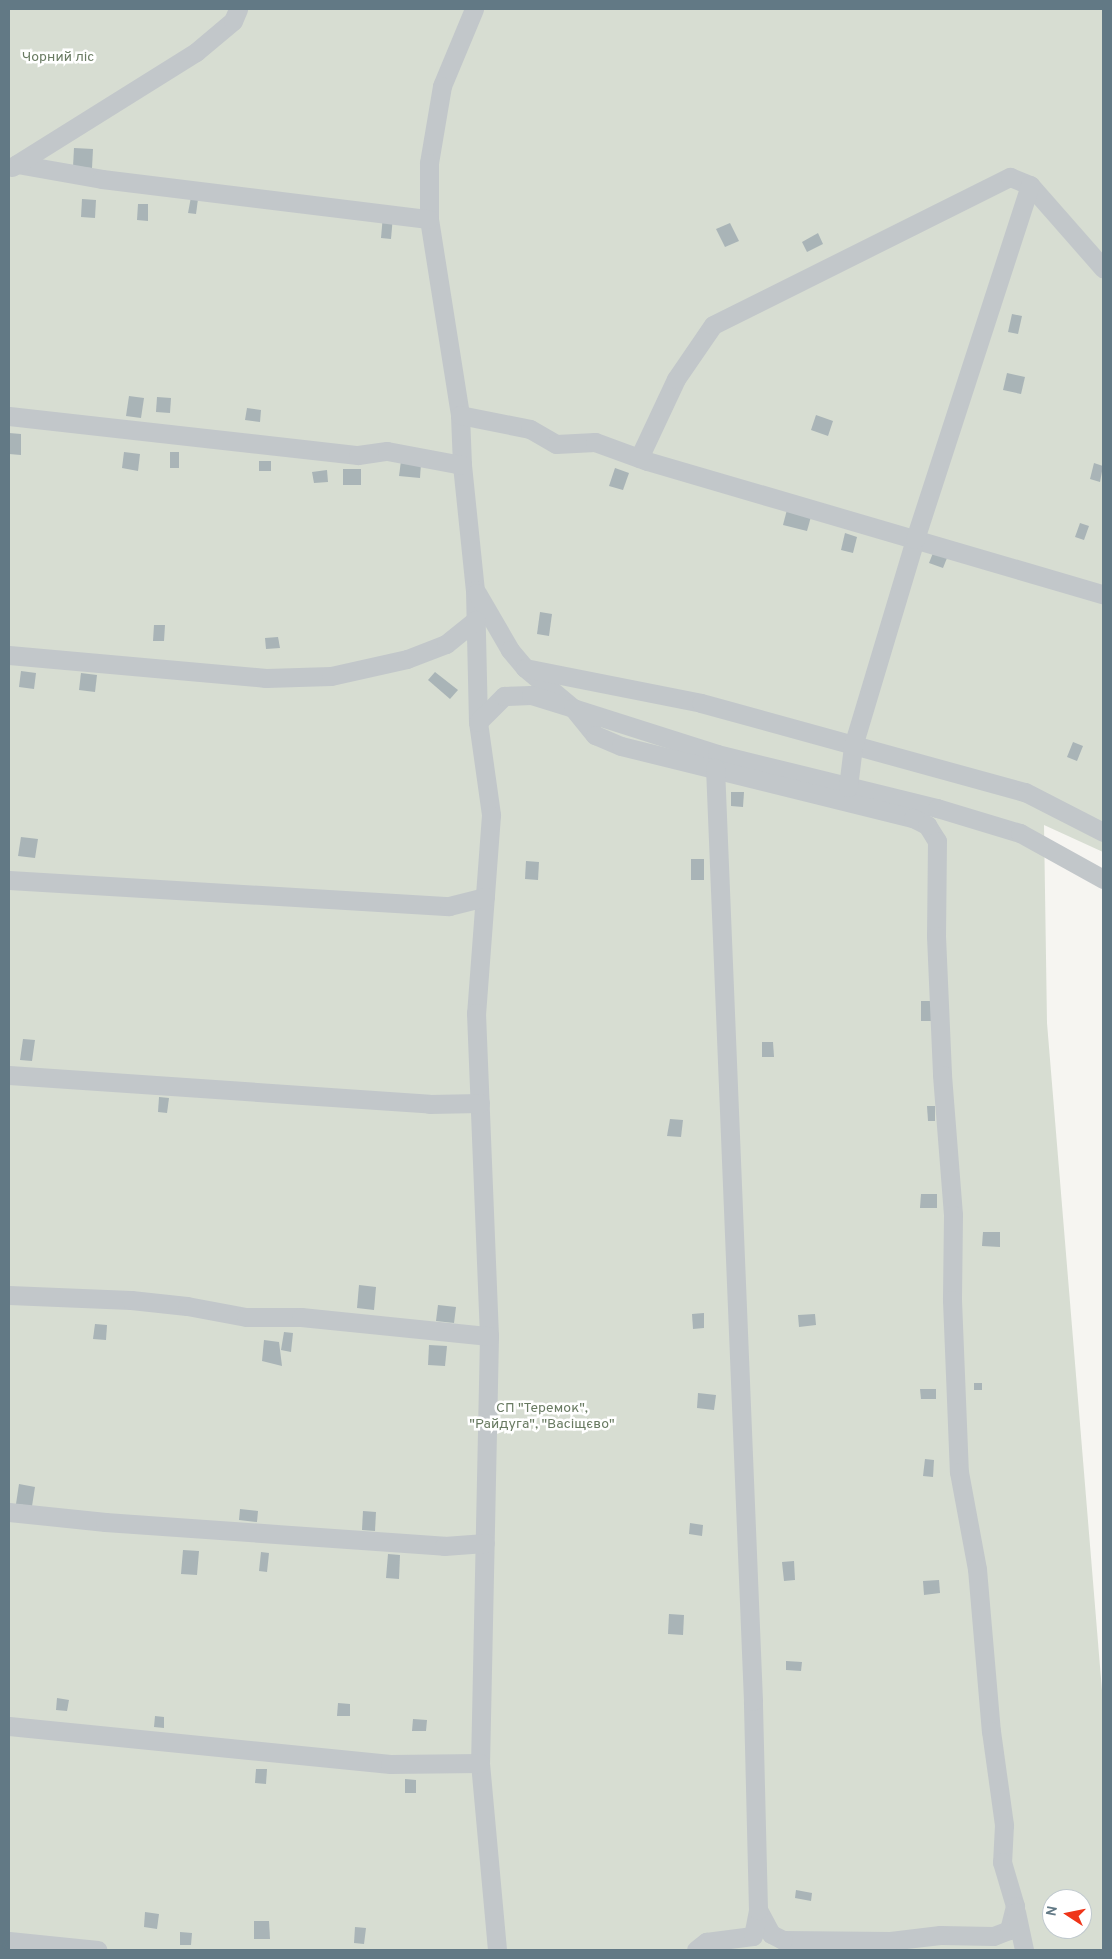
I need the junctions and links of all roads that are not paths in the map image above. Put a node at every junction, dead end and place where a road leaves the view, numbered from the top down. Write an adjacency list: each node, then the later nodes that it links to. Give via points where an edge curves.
1 (238, 9): 3 (street, via 233,21 196,52)
2 (474, 9): 5 (street, via 442,86 429,163)
3 (13, 166): 5 (street)
4 (1030, 185): 6 (street); 9 (street, via 1010,177 713,325 676,380); 11 (street)
5 (428, 219): 7 (street)
6 (1103, 268)
7 (460, 415): 9 (street, via 530,429 556,444 595,442); 10 (street)
8 (9, 416): 10 (street, via 358,455 387,451)
9 (639, 458): 11 (street)
10 (462, 465): 12 (street)
11 (915, 539): 13 (street); 19 (street)
12 (475, 590): 14 (street); 16 (street, via 510,650)
13 (1103, 594)
14 (476, 620): 15 (street, via 446,644 407,659 331,676 266,678); 18 (street)
15 (9, 656)
16 (525, 668): 17 (street); 19 (street, via 701,703)
17 (573, 708): 18 (street, via 531,694 504,696); 20 (street, via 583,725 595,735 621,746); 21 (street, via 717,754)
18 (478, 722): 25 (street, via 491,815)
19 (853, 746): 21 (street); 22 (street, via 1025,792)
20 (715, 768): 34 (street, via 913,818 927,825 937,841 936,936 953,1215 952,1300 959,1472 978,1569 991,1732 1004,1825 1002,1862); 35 (street)
21 (848, 787): 23 (street, via 937,808 1020,833)
22 (1103, 832)
23 (1103, 879)
24 (9, 880): 25 (street, via 449,906)
25 (485, 896): 27 (street, via 476,1013)
26 (9, 1075): 27 (street, via 429,1104)
27 (480, 1103): 29 (street)
28 (9, 1295): 29 (street, via 131,1300 246,1317 301,1317)
29 (489, 1336): 31 (street)
30 (9, 1512): 31 (street, via 435,1546)
31 (485, 1543): 33 (street)
32 (9, 1726): 33 (street, via 390,1764)
33 (480, 1763): 39 (street)
34 (1014, 1906): 37 (street, via 1009,1930 992,1936 940,1935); 41 (street)
35 (758, 1910): 37 (street, via 771,1934 783,1940); 40 (street, via 753,1936 706,1942)
36 (9, 1941): 38 (street)
37 (890, 1946)
38 (98, 1950)
39 (497, 1950)
40 (696, 1950)
41 (1024, 1950)

